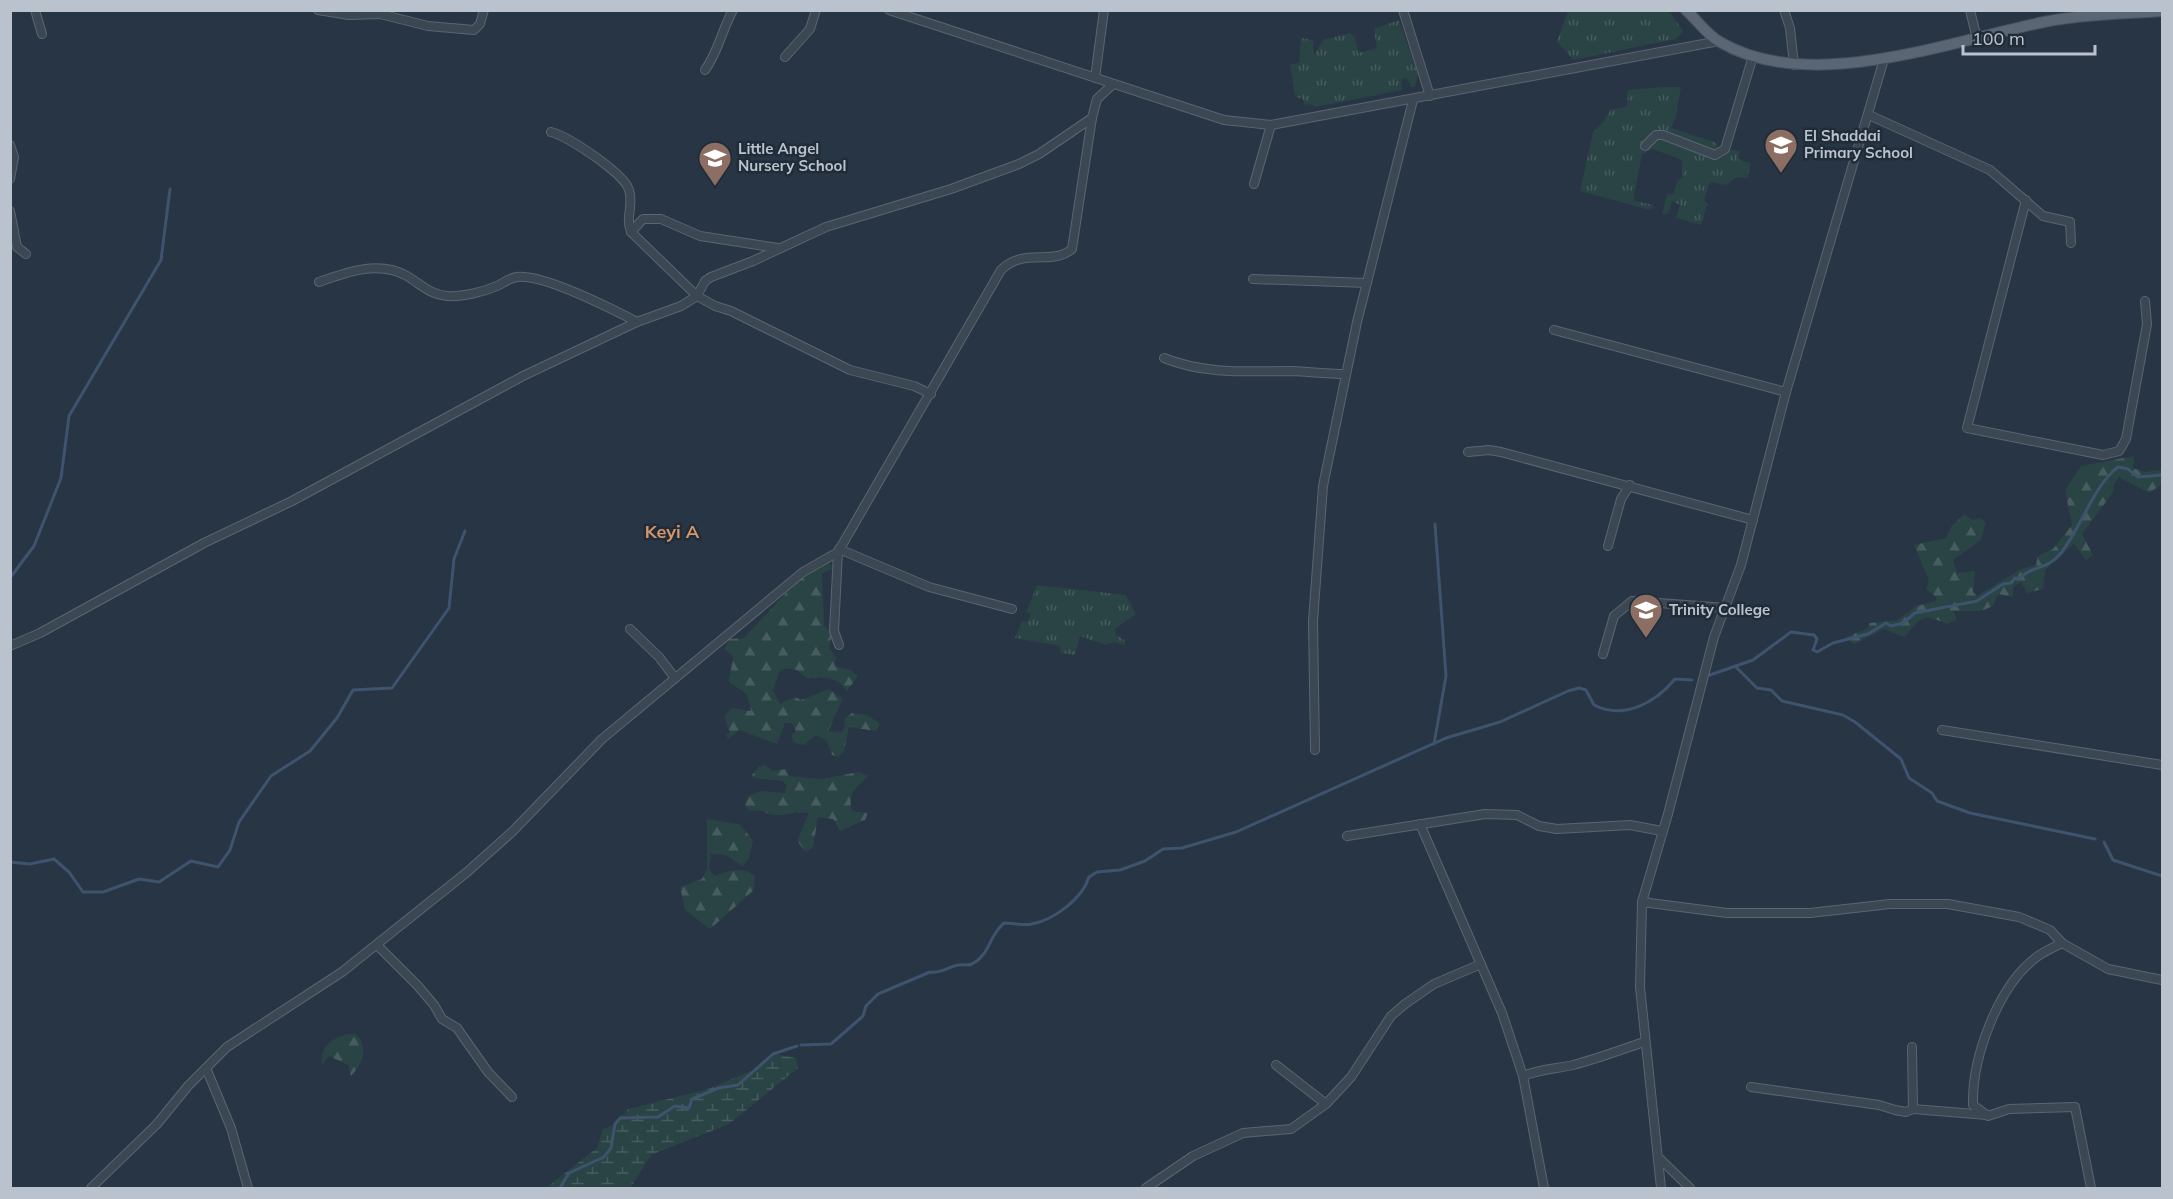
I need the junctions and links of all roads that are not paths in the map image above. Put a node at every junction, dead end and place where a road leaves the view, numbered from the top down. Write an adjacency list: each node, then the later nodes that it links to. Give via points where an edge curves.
1 (35, 10): 14 (street)
2 (318, 10): 13 (street)
3 (484, 10): 13 (street, via 474,30 400,21)
4 (733, 10): 21 (street)
5 (816, 10): 18 (street, via 810,28)
6 (889, 10): 22 (street)
7 (1104, 10): 22 (street)
8 (1403, 10): 24 (street)
9 (1686, 10): 16 (main road)
10 (1784, 10): 20 (street)
11 (1970, 10): 15 (street)
12 (2163, 11): 15 (main road, via 2046,21)
13 (384, 13)
14 (42, 34)
15 (1977, 39): 19 (main road)
16 (1719, 41): 17 (main road); 24 (street)
17 (1753, 56): 20 (main road); 31 (street, via 1725,149 1714,155 1672,137 1656,135)
18 (785, 57)
19 (1884, 59): 20 (main road); 26 (street)
20 (1794, 65)
21 (705, 70)
22 (1095, 78): 23 (street)
23 (1112, 86): 27 (street, via 1097,99); 28 (street, via 1224,120)
24 (1430, 96): 25 (street)
25 (1413, 99): 28 (street); 42 (street)
26 (1869, 115): 34 (street, via 1990,170); 49 (street)
27 (1092, 118): 38 (street, via 1019,164 826,227); 50 (street, via 1072,249 1063,254 1015,259 1001,270)
28 (1271, 125): 33 (street)
29 (551, 132): 36 (street, via 580,145 628,186 627,218)
30 (10, 145): 32 (street, via 14,157)
31 (1645, 146)
32 (10, 179)
33 (1254, 184)
34 (2026, 200): 37 (street, via 2043,216 2070,222); 44 (street, via 1966,428 2103,455 2119,451 2126,439 2148,324)
35 (10, 211): 39 (street, via 17,247)
36 (631, 232): 38 (street, via 643,219 655,218 700,237); 43 (street)
37 (2071, 243)
38 (778, 249): 43 (street, via 711,276)
39 (26, 254)
40 (1253, 279): 42 (street)
41 (319, 282): 45 (street, via 341,273 383,268 407,276 428,292 455,296 520,277 564,288)
42 (1367, 282): 48 (street)
43 (697, 296): 45 (street); 50 (street, via 850,370)
44 (2145, 301)
45 (637, 322): 60 (street, via 524,376)
46 (1554, 330): 49 (street)
47 (1164, 357): 48 (street, via 1219,372)
48 (1346, 374): 64 (street, via 1319,521 1313,621)
49 (1786, 392): 53 (street)
50 (931, 394): 55 (street)
51 (1468, 452): 52 (street, via 1495,451)
52 (1630, 485): 53 (street); 54 (street, via 1621,499)
53 (1753, 520): 56 (street)
54 (1608, 546)
55 (839, 550): 57 (street, via 929,587); 59 (street, via 834,632); 62 (street, via 803,572)
56 (1726, 608): 61 (street, via 1632,601 1614,616); 67 (street, via 1714,637)
57 (1012, 609)
58 (630, 629): 62 (street)
59 (838, 645)
60 (10, 646)
61 (1603, 654)
62 (675, 678): 71 (street, via 602,739 491,852)
63 (1942, 730): 65 (street)
64 (1315, 750)
65 (2163, 765)
66 (1420, 824): 67 (street, via 1485,814 1517,815 1539,826 1557,829 1630,825); 68 (street); 72 (street)
67 (1662, 831): 69 (street)
68 (1347, 836)
69 (1642, 902): 70 (street, via 1727,913 1810,913 1890,904 1948,904 2019,917 2050,930); 74 (street, via 1639,951)
70 (2062, 943): 73 (street, via 2108,969); 83 (street, via 2022,970 1985,1034 1973,1105)
71 (377, 945): 77 (street, via 227,1047); 80 (street, via 418,986 442,1019 457,1028 488,1072)
72 (1481, 964): 78 (street); 81 (street, via 1434,984 1391,1016 1351,1077)
73 (2163, 980)
74 (1644, 1042): 78 (street, via 1593,1060); 84 (street)
75 (1912, 1047): 82 (street)
76 (1276, 1065): 81 (street)
77 (206, 1068): 85 (street, via 157,1124); 86 (street, via 231,1128)
78 (1523, 1076): 88 (street)
79 (1750, 1087): 82 (street, via 1906,1112)
80 (512, 1097)
81 (1326, 1104): 87 (street, via 1291,1129 1243,1132 1193,1156)
82 (1913, 1109): 83 (street)
83 (1988, 1116): 91 (street, via 2008,1109 2075,1107)
84 (1657, 1156): 89 (street); 90 (street)
85 (91, 1188)
86 (248, 1188)
87 (1146, 1188)
88 (1544, 1188)
89 (1661, 1188)
90 (1690, 1188)
91 (2091, 1188)

